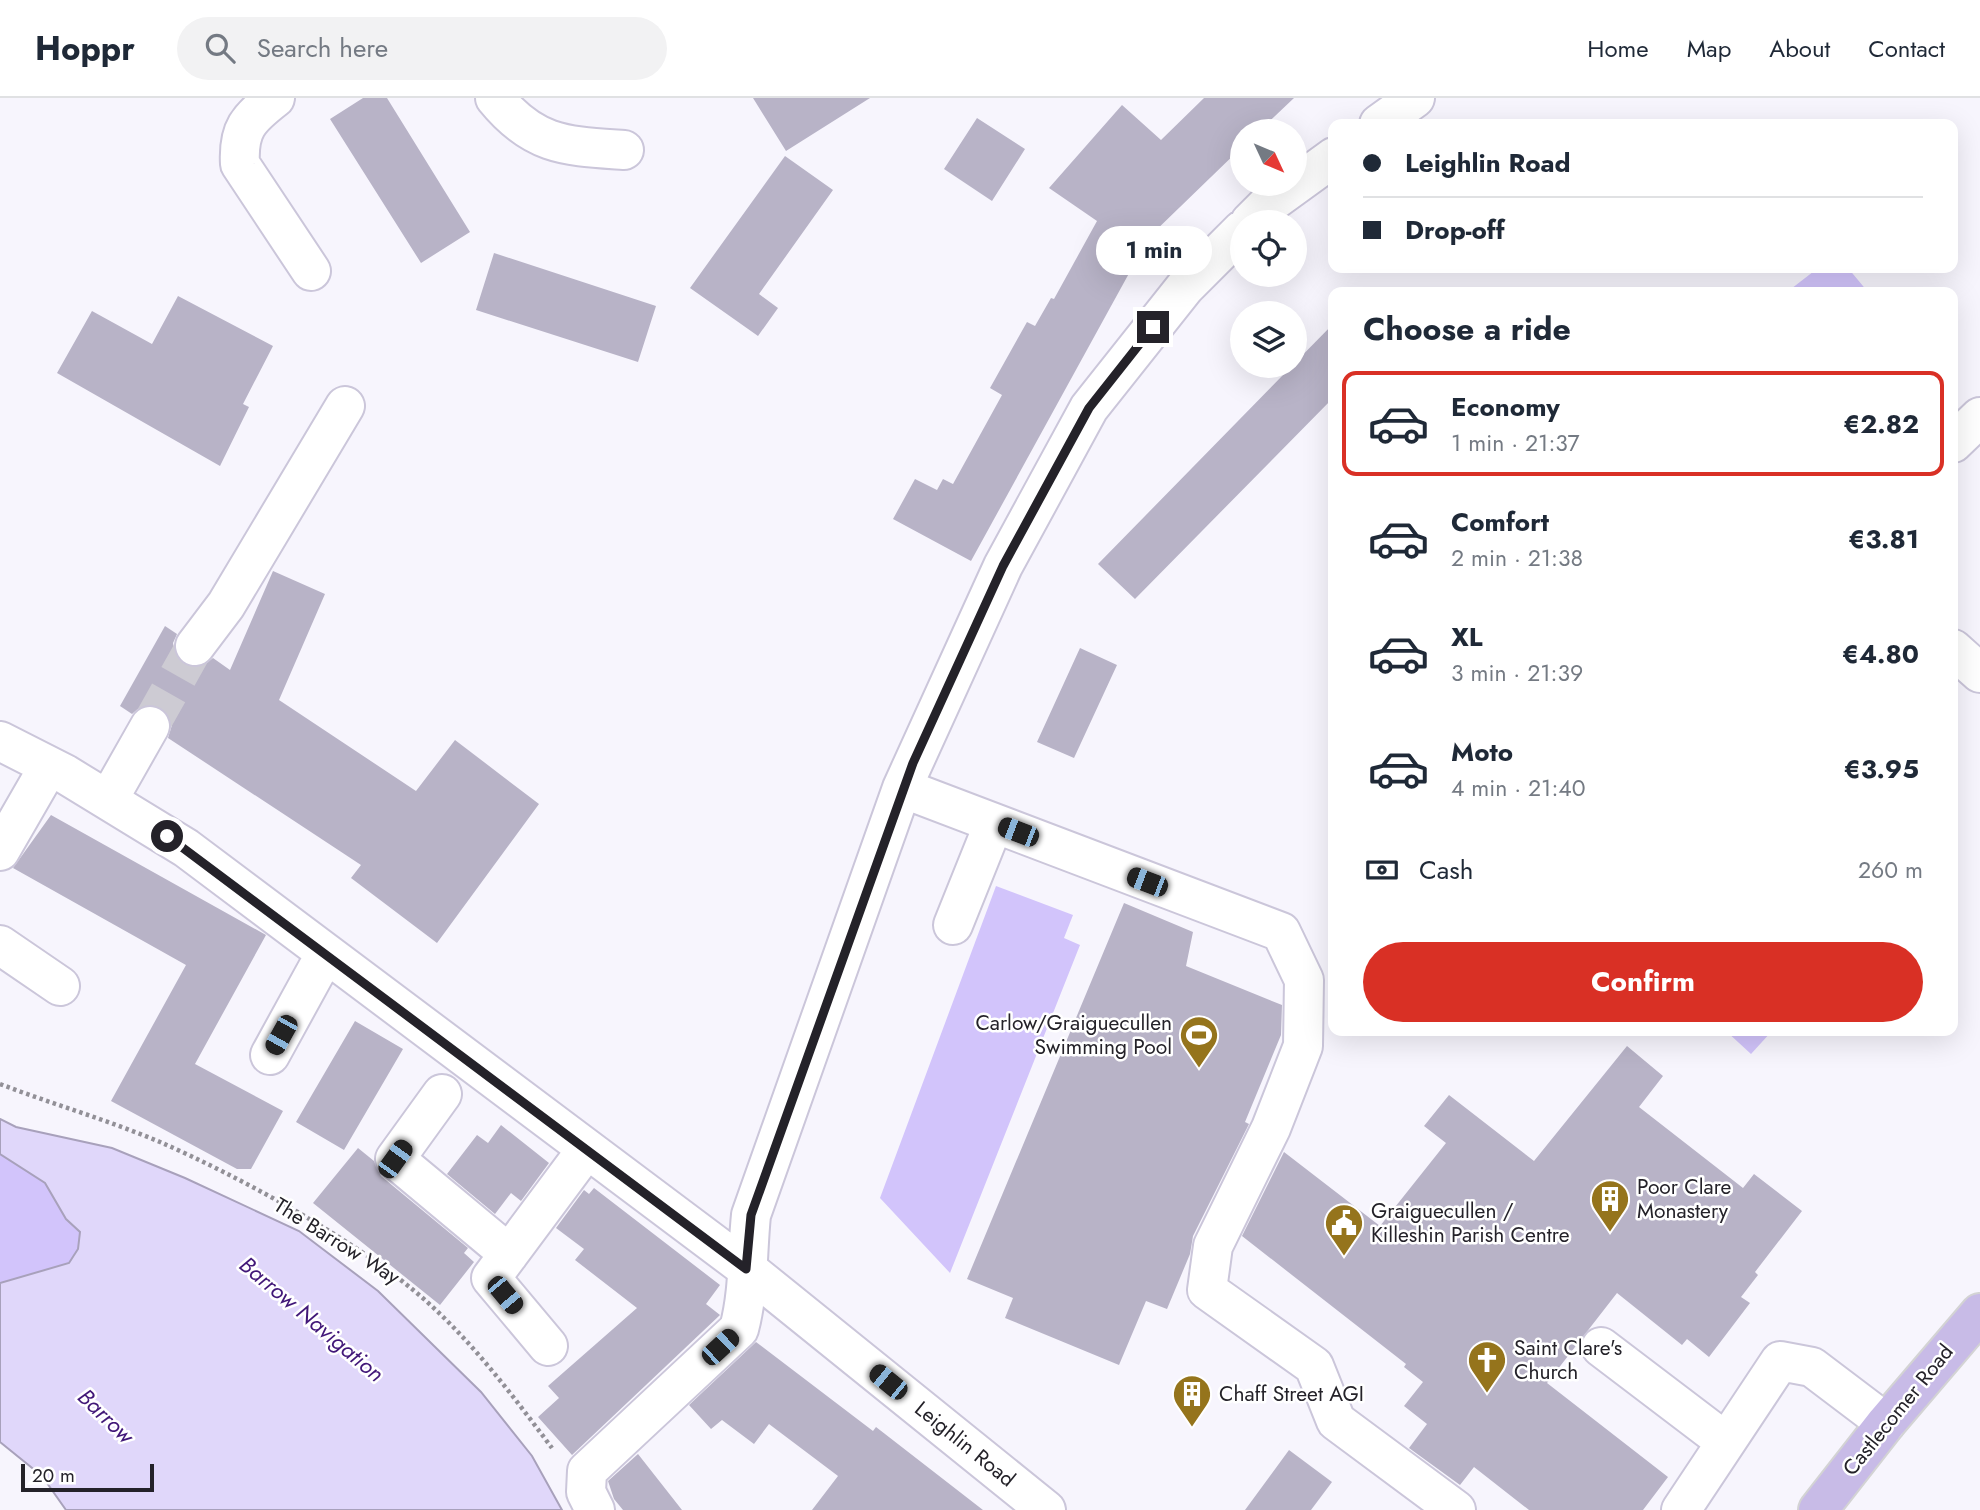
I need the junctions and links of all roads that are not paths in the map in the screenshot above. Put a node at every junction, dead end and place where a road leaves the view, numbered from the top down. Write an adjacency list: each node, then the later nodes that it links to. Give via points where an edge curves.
1 (275, 98): 9 (street, via 250,117 239,144 240,164)
2 (495, 98): 5 (street, via 542,139)
3 (1415, 98): 4 (street)
4 (1386, 119)
5 (624, 150)
6 (1328, 161): 7 (street)
7 (1262, 210)
8 (1230, 242): 19 (street, via 1185,287 1089,408 1003,566)
9 (311, 271)
10 (345, 406): 13 (street, via 226,605)
11 (1980, 417): 12 (street)
12 (1958, 438)
13 (195, 646)
14 (1958, 653): 15 (street)
15 (1980, 673)
16 (150, 726): 20 (street)
17 (0, 741): 18 (street, Leighlin Road)
18 (49, 766): 20 (street, Leighlin Road); 22 (street)
19 (902, 788): 21 (street); 31 (street, via 751,1215)
20 (108, 800): 25 (street, Leighlin Road, via 186,848)
21 (993, 823): 23 (street); 39 (street, via 1281,932 1304,980 1303,1046 1271,1128 1213,1247 1207,1290 1314,1366 1336,1421)
22 (0, 851)
23 (953, 925)
24 (0, 945): 26 (street)
25 (326, 953): 27 (street); 29 (street, Leighlin Road)
26 (60, 986)
27 (270, 1055)
28 (442, 1094): 30 (street, via 395,1159)
29 (587, 1149): 30 (street); 31 (street, Leighlin Road)
30 (509, 1254): 33 (street, via 491,1278)
31 (746, 1269): 37 (street, via 747,1298 739,1329); 38 (street, Leighlin Road)
32 (1980, 1313): 35 (main road, Castlecomer Road)
33 (548, 1346)
34 (1601, 1347): 36 (street)
35 (1886, 1423): 36 (street, via 1812,1367 1780,1361); 41 (main road, Castlecomer Road)
36 (1726, 1442): 40 (street)
37 (589, 1490)
38 (1046, 1510)
39 (1456, 1510)
40 (1681, 1510)
41 (1818, 1510)

